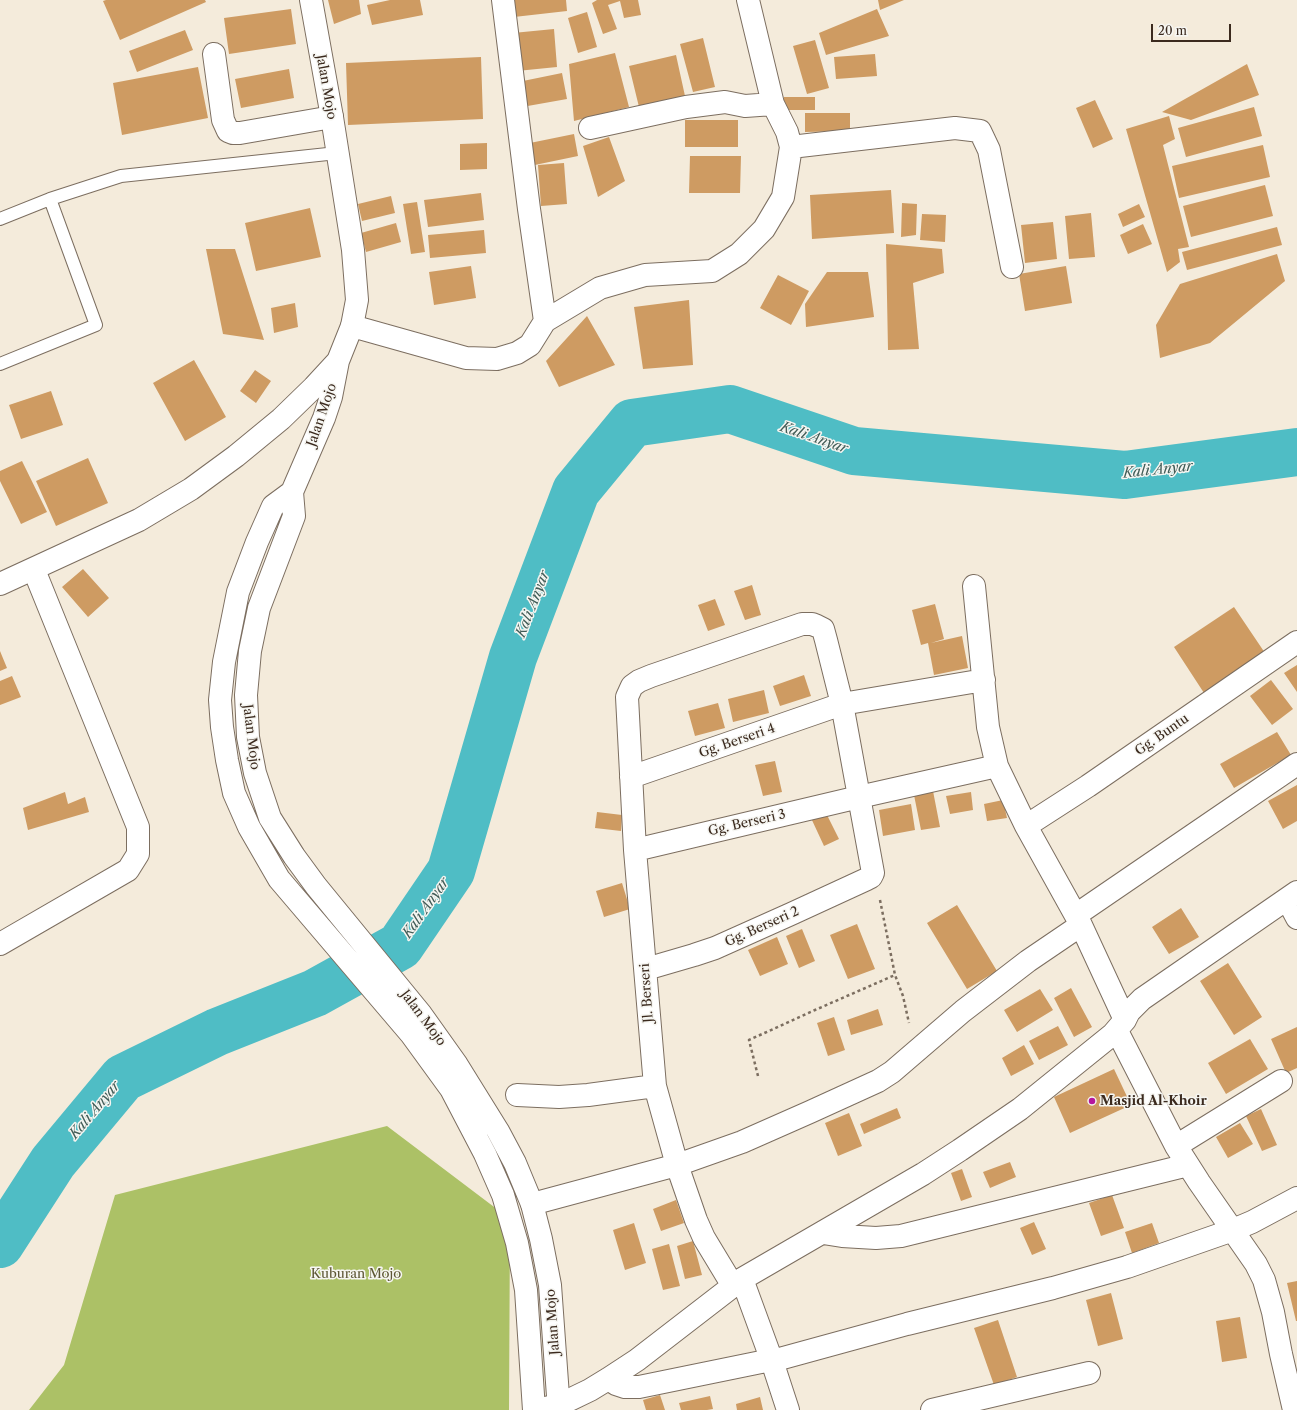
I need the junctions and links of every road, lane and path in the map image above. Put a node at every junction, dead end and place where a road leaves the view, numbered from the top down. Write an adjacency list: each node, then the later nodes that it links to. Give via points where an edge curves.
1 (310, 0): 6 (street, Jalan Mojo)
2 (503, 0): 13 (street)
3 (748, 0): 5 (street)
4 (214, 54): 6 (street, via 223,120 228,131 240,133)
5 (773, 104): 7 (street, via 745,106 726,102 686,107); 8 (street, via 787,132)
6 (332, 116): 9 (street, Jalan Mojo)
7 (590, 128)
8 (791, 147): 12 (street, via 955,128 980,131 989,150); 13 (street, via 783,198 764,229 739,254 712,271 645,275 600,288)
9 (337, 153): 10 (lane, via 121,176); 14 (street, Jalan Mojo, via 353,250 357,300)
10 (50, 199): 11 (lane); 16 (lane, via 96,325)
11 (0, 219)
12 (1012, 267)
13 (545, 322): 14 (street, via 530,345 517,353 497,359 466,358)
14 (352, 326): 15 (street, Jalan Mojo)
15 (338, 361): 17 (street, Jalan Mojo, via 324,418); 18 (street, via 281,419 190,489 139,520)
16 (0, 364)
17 (292, 492): 47 (street, Jalan Mojo, via 294,516 258,608 250,651 246,695 248,737 255,773 270,818 316,886 420,1012 457,1065 498,1131); 56 (street, via 272,506 257,542 238,592 224,662 220,700 234,793 249,827 279,879 411,1034 451,1089 485,1154 503,1195 517,1243 526,1290)
18 (34, 570): 19 (street); 34 (street, via 138,827 138,854 128,870)
19 (0, 584)
20 (974, 586): 22 (street)
21 (1297, 642): 28 (street, Gg. Buntu)
22 (984, 680): 23 (street, Gg. Berseri 4); 25 (street, via 988,728)
23 (842, 704): 26 (street, Gg. Berseri 4); 26 (street, Jl. Berseri, via 822,629 812,624 802,624 651,676 632,686 627,697); 27 (street)
24 (1297, 764): 33 (street)
25 (997, 766): 27 (street, Gg. Berseri 3); 28 (street)
26 (631, 777): 29 (street, Jl. Berseri)
27 (860, 797): 29 (street, Gg. Berseri 3); 30 (street)
28 (1026, 826): 33 (street)
29 (635, 850): 35 (street, Jl. Berseri)
30 (874, 871): 35 (street, Gg. Berseri 2, via 867,879 734,940); 36 (path)
31 (1292, 895): 32 (street); 37 (street, via 1142,999 1132,1008)
32 (1297, 918)
33 (1078, 920): 37 (street); 38 (street)
34 (0, 944)
35 (646, 969): 41 (street, Jl. Berseri)
36 (895, 975): 38 (path, via 907,1012); 39 (path, via 749,1040)
37 (1121, 1026): 43 (street); 49 (street, via 1020,1110 923,1174)
38 (914, 1053): 44 (street, via 878,1081 742,1142)
39 (758, 1076)
40 (1281, 1081): 43 (street)
41 (655, 1086): 42 (street, via 559,1097); 44 (street, Jl. Berseri)
42 (517, 1095)
43 (1176, 1146): 45 (street)
44 (677, 1165): 47 (street); 50 (street, Jl. Berseri, via 704,1238)
45 (1188, 1165): 48 (street); 49 (street, via 901,1236 876,1238)
46 (1297, 1198): 48 (street)
47 (532, 1204): 54 (street, Jalan Mojo, via 550,1285)
48 (1233, 1230): 51 (street, via 1119,1269 1053,1288); 55 (street, via 1256,1264 1269,1295 1286,1377)
49 (823, 1233): 50 (street)
50 (737, 1282): 51 (street, Jl. Berseri); 53 (street, via 637,1360)
51 (772, 1360): 53 (street, via 639,1387 625,1387); 57 (street, Jl. Berseri)
52 (1089, 1373): 58 (street)
53 (608, 1379): 54 (street)
54 (559, 1408): 56 (street)
55 (1287, 1408)
56 (535, 1410)
57 (788, 1410)
58 (932, 1410)

